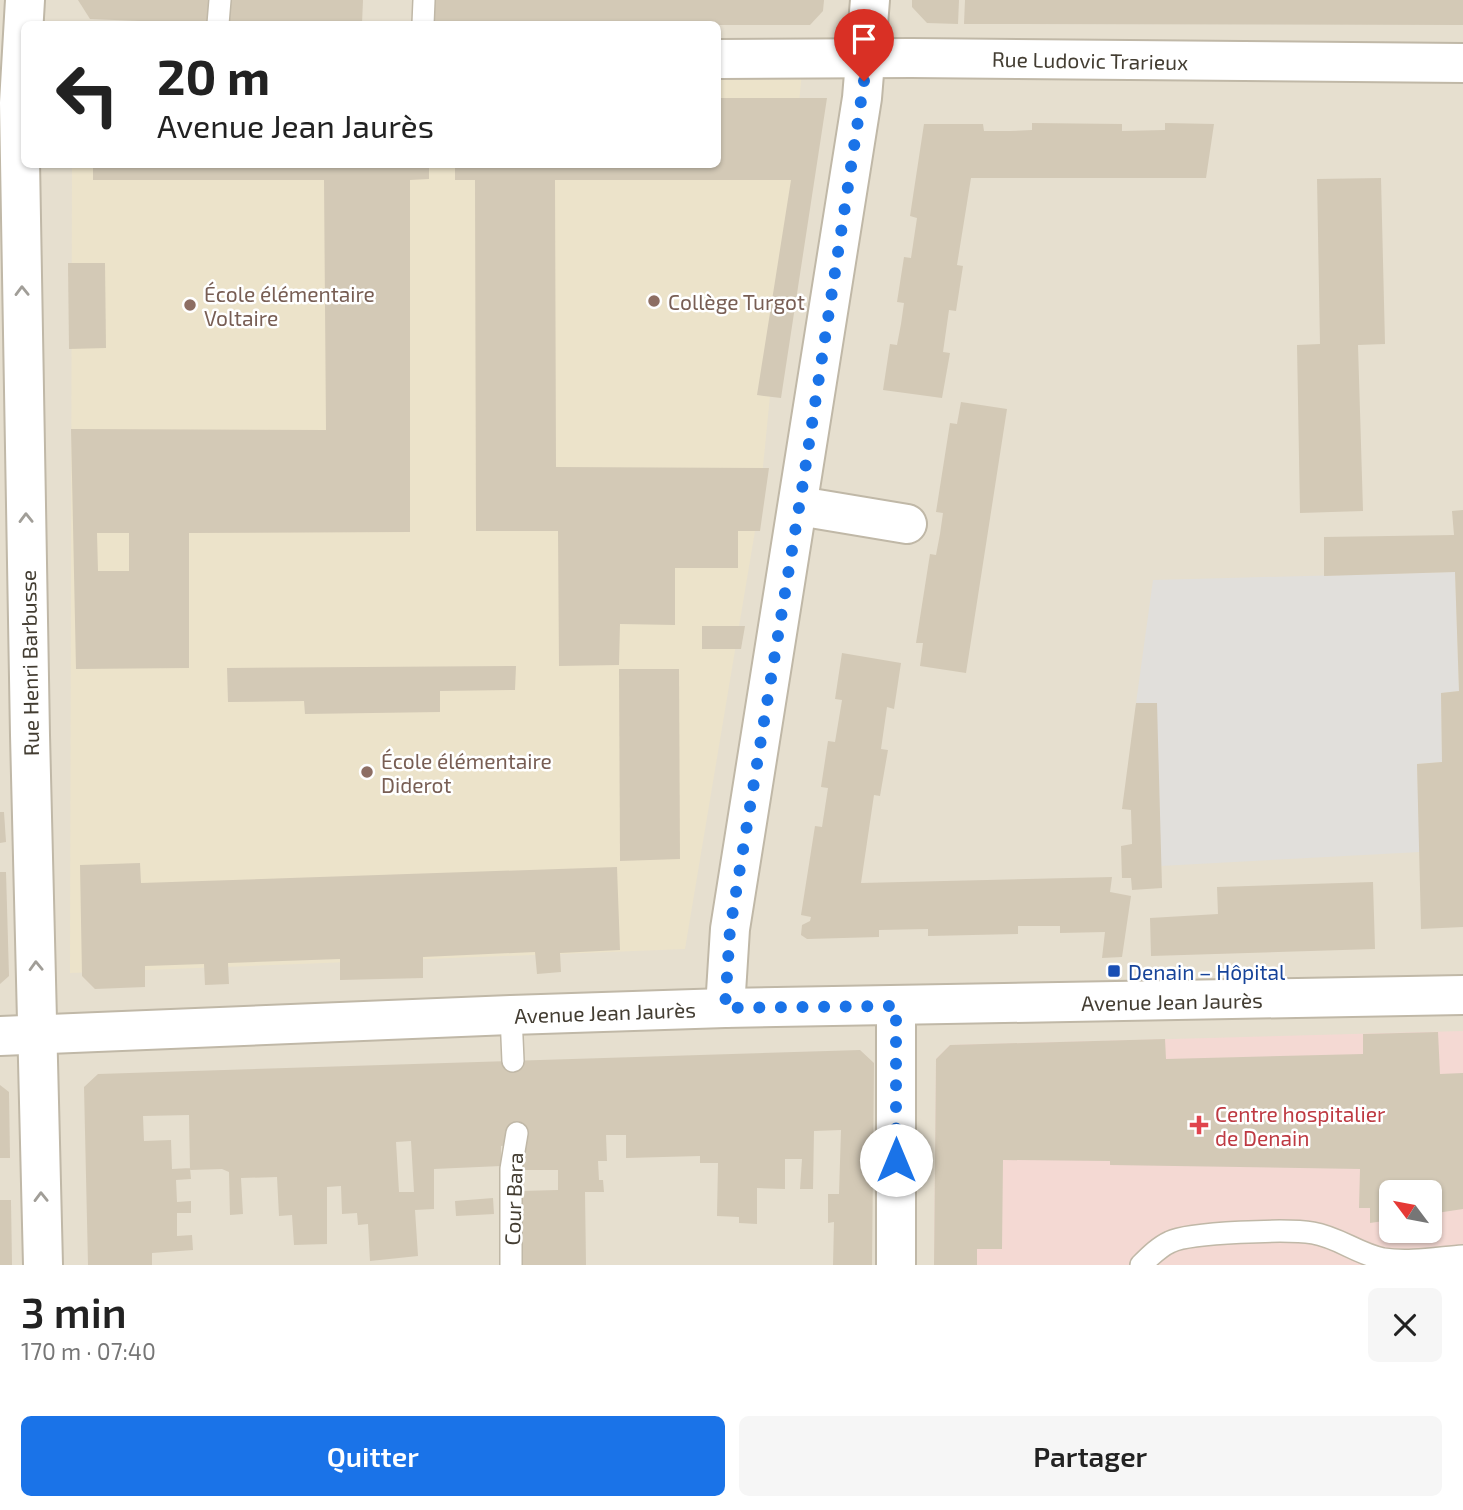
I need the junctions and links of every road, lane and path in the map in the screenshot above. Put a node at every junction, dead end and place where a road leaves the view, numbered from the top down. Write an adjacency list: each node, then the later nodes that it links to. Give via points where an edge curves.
1 (25, 0): 5 (street, Rue Henri Barbusse)
2 (220, 0): 6 (lane)
3 (424, 0): 7 (lane)
4 (870, 0): 9 (street)
5 (22, 21)
6 (218, 21)
7 (423, 21)
8 (21, 25): 11 (street, Rue Henri Barbusse)
9 (866, 58): 10 (street, Rue Ludovic Trarieux); 12 (street, Rue Ludovic Trarieux); 13 (street)
10 (721, 59)
11 (15, 62): 15 (street, Rue Henri Barbusse, one-way to 11, via 19,130)
12 (1463, 63)
13 (799, 506): 14 (street); 18 (street, via 730,929)
14 (907, 524)
15 (13, 559): 20 (street, Rue Henri Barbusse, one-way to 15)
16 (1463, 995): 17 (street, Avenue Jean Jaurès)
17 (896, 1006): 18 (street, Avenue Jean Jaurès); 27 (street)
18 (725, 1008): 19 (street, Avenue Jean Jaurès)
19 (511, 1014): 20 (street, Avenue Jean Jaurès); 22 (lane)
20 (38, 1034): 21 (street, Avenue Jean Jaurès); 25 (street, Rue Henri Barbusse, one-way to 20)
21 (0, 1036)
22 (513, 1061)
23 (517, 1133): 26 (lane, Cour Bara, via 511,1169)
24 (1463, 1256): 28 (lane, via 1382,1258 1312,1233 1258,1233 1189,1235 1170,1242)
25 (43, 1265)
26 (511, 1265)
27 (896, 1265)
28 (1141, 1265)

